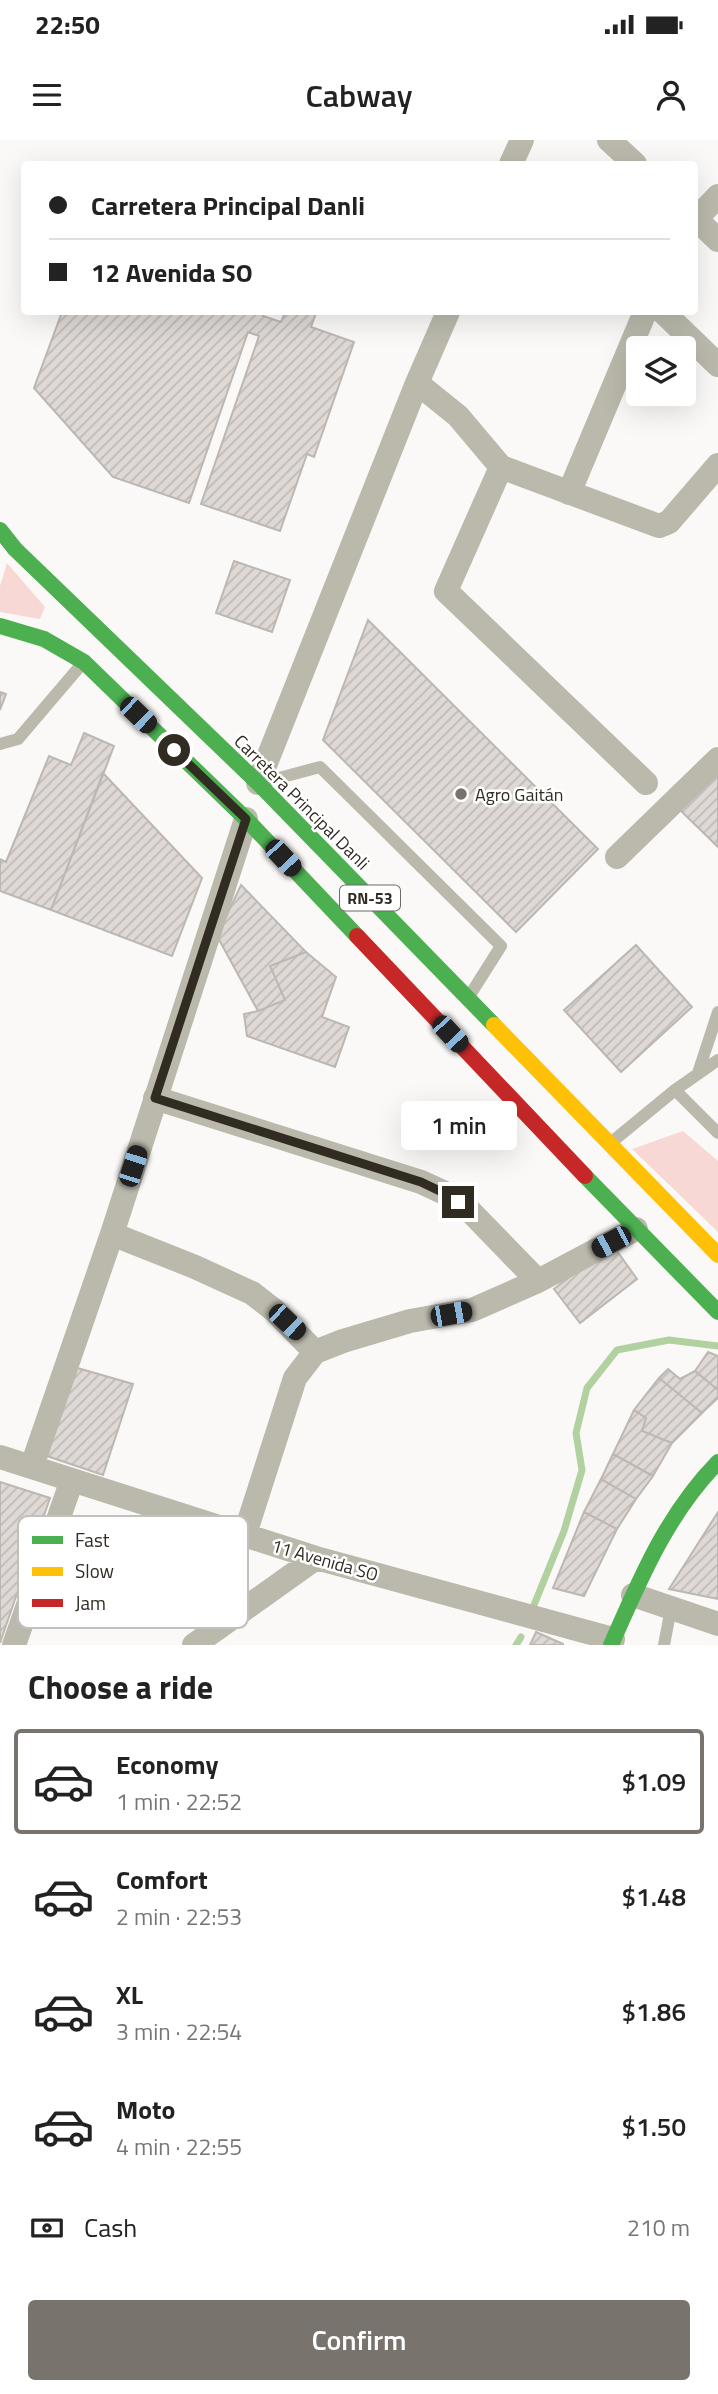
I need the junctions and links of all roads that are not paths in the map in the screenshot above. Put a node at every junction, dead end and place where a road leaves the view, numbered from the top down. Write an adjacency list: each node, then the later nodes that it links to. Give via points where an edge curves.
1 (522, 140): 3 (street)
2 (609, 140): 4 (street)
3 (512, 161)
4 (632, 161)
5 (718, 196): 6 (street)
6 (698, 215)
7 (698, 221): 8 (street)
8 (718, 240)
9 (447, 315): 13 (street)
10 (644, 315): 16 (street)
11 (666, 315): 12 (street)
12 (718, 365)
13 (417, 383): 15 (street, via 458,416); 22 (street)
14 (718, 465): 16 (street, via 669,522 659,526)
15 (501, 467): 16 (street); 23 (street, via 446,591)
16 (569, 493)
17 (0, 530): 22 (main road, Carretera Principal Danli / RN-53)
18 (0, 626): 19 (main road, RN-53, via 38,636)
19 (84, 662): 20 (lane, via 18,738); 24 (main road, RN-53)
20 (0, 744)
21 (718, 759): 25 (street)
22 (258, 783): 26 (main road, Carretera Principal Danli / RN-53); 26 (lane, via 320,767 501,946)
23 (646, 783)
24 (246, 819): 31 (street); 34 (main road, RN-53)
25 (617, 858)
26 (468, 998): 33 (main road, Carretera Principal Danli / RN-53)
27 (718, 1012): 29 (lane)
28 (718, 1060): 29 (lane)
29 (698, 1073): 30 (lane)
30 (674, 1090): 32 (lane); 33 (lane)
31 (155, 1098): 35 (street); 37 (street, via 421,1182 469,1210)
32 (718, 1133)
33 (610, 1144): 36 (main road, Carretera Principal Danli / RN-53)
34 (636, 1229): 37 (street); 38 (main road, RN-53)
35 (112, 1234): 39 (street, via 252,1293); 42 (street)
36 (718, 1255)
37 (538, 1281): 39 (street, via 472,1310 410,1321)
38 (718, 1312)
39 (316, 1352): 46 (street, via 295,1378)
40 (0, 1457): 42 (street, 11 Avenida SO)
41 (718, 1462): 49 (main road, via 700,1478)
42 (32, 1466): 43 (street, 11 Avenida SO)
43 (72, 1480): 44 (street); 45 (street, 11 Avenida SO)
44 (59, 1516)
45 (181, 1516)
46 (248, 1525)
47 (248, 1538): 48 (street, 11 Avenida SO)
48 (316, 1559): 50 (street); 55 (street, 11 Avenida SO)
49 (633, 1595): 51 (street); 55 (main road)
50 (248, 1607)
51 (671, 1608): 52 (street); 58 (lane)
52 (718, 1624)
53 (20, 1628): 56 (street)
54 (218, 1628): 57 (street)
55 (612, 1642)
56 (14, 1645)
57 (194, 1645)
58 (664, 1645)

